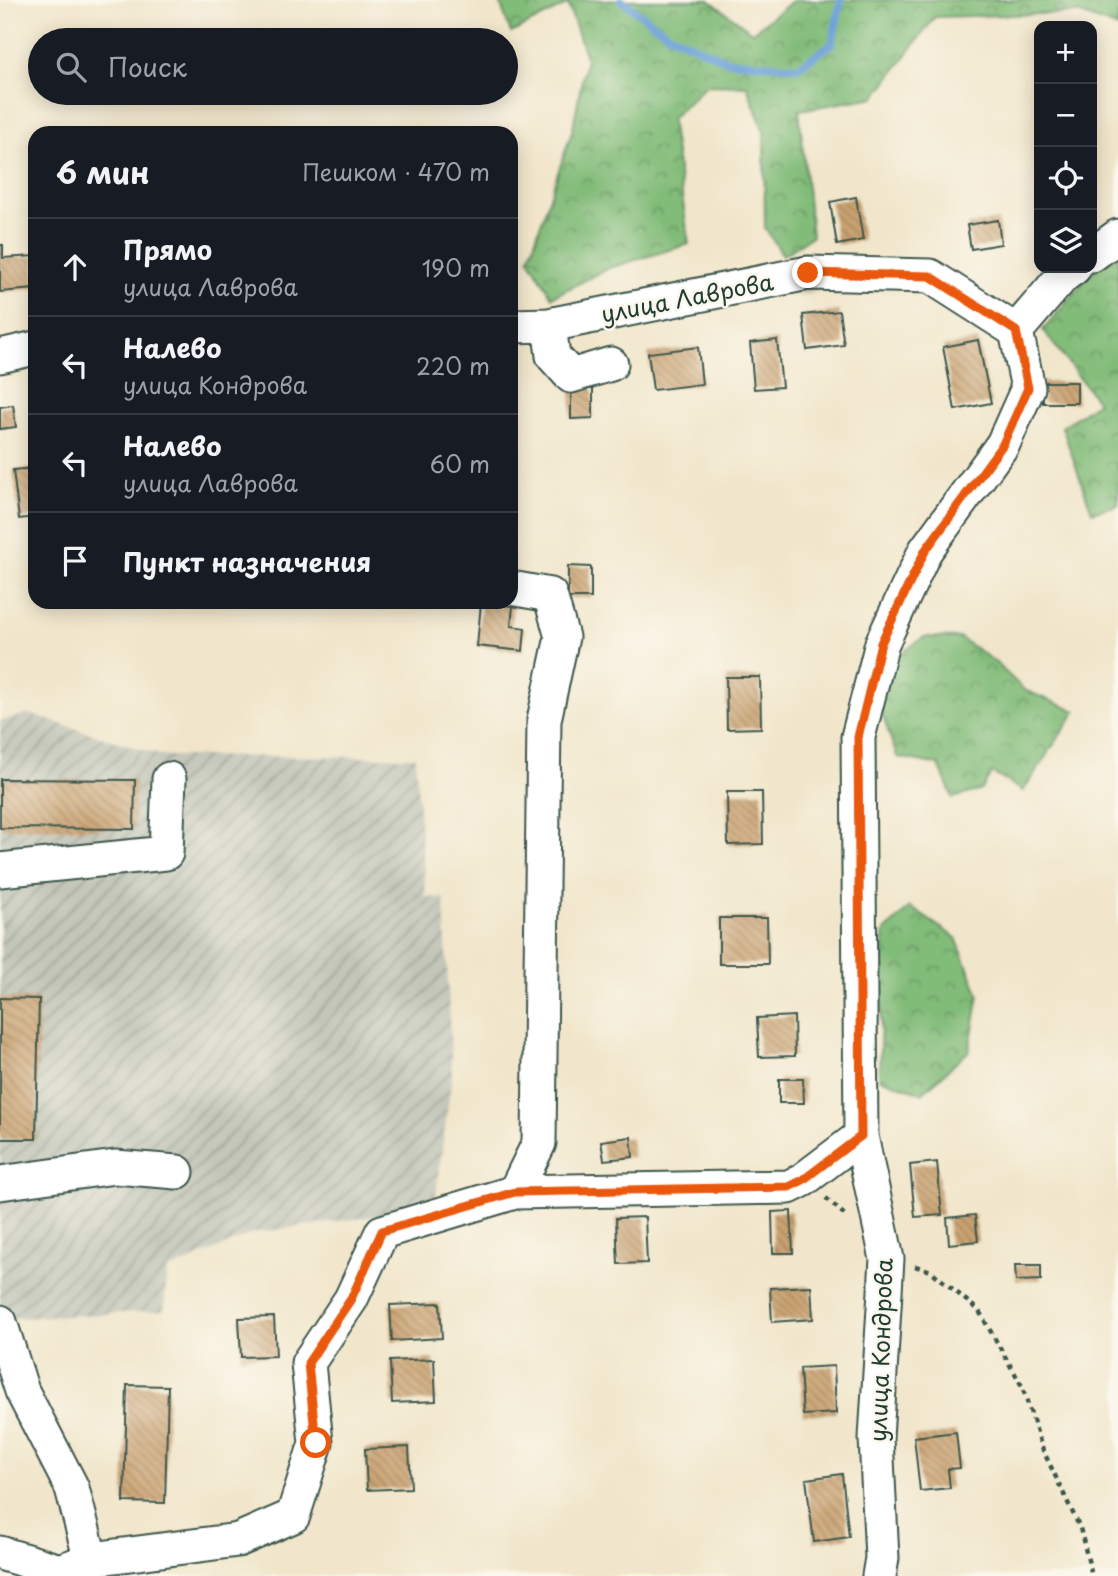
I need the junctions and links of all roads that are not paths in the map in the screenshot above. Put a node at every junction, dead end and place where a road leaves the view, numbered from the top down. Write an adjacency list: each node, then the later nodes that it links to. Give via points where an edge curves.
1 (1118, 236): 2 (street)
2 (1097, 251)
3 (1067, 273): 6 (street)
4 (549, 324): 5 (street, улица Лаврова); 6 (street, улица Лаврова, via 808,273 930,276); 9 (street, via 552,356 571,376)
5 (518, 326)
6 (1016, 331): 13 (street, улица Кондрова, via 1028,388 1003,444 925,551 881,643 858,737)
7 (28, 350): 8 (street)
8 (0, 356)
9 (611, 364)
10 (518, 589): 16 (street, via 551,596 562,637 544,720 539,1143)
11 (169, 779): 12 (street, via 166,853)
12 (0, 870)
13 (861, 1136): 16 (street, via 789,1187); 20 (street, улица Кондрова, via 887,1259 876,1438)
14 (177, 1172): 15 (street, via 115,1167)
15 (0, 1183)
16 (515, 1192): 19 (street, via 382,1231 351,1299 308,1363 316,1443 293,1516 238,1541)
17 (1, 1325): 19 (street, via 22,1391 72,1488)
18 (0, 1553): 19 (street, via 60,1571)
19 (93, 1567)
20 (879, 1576)

